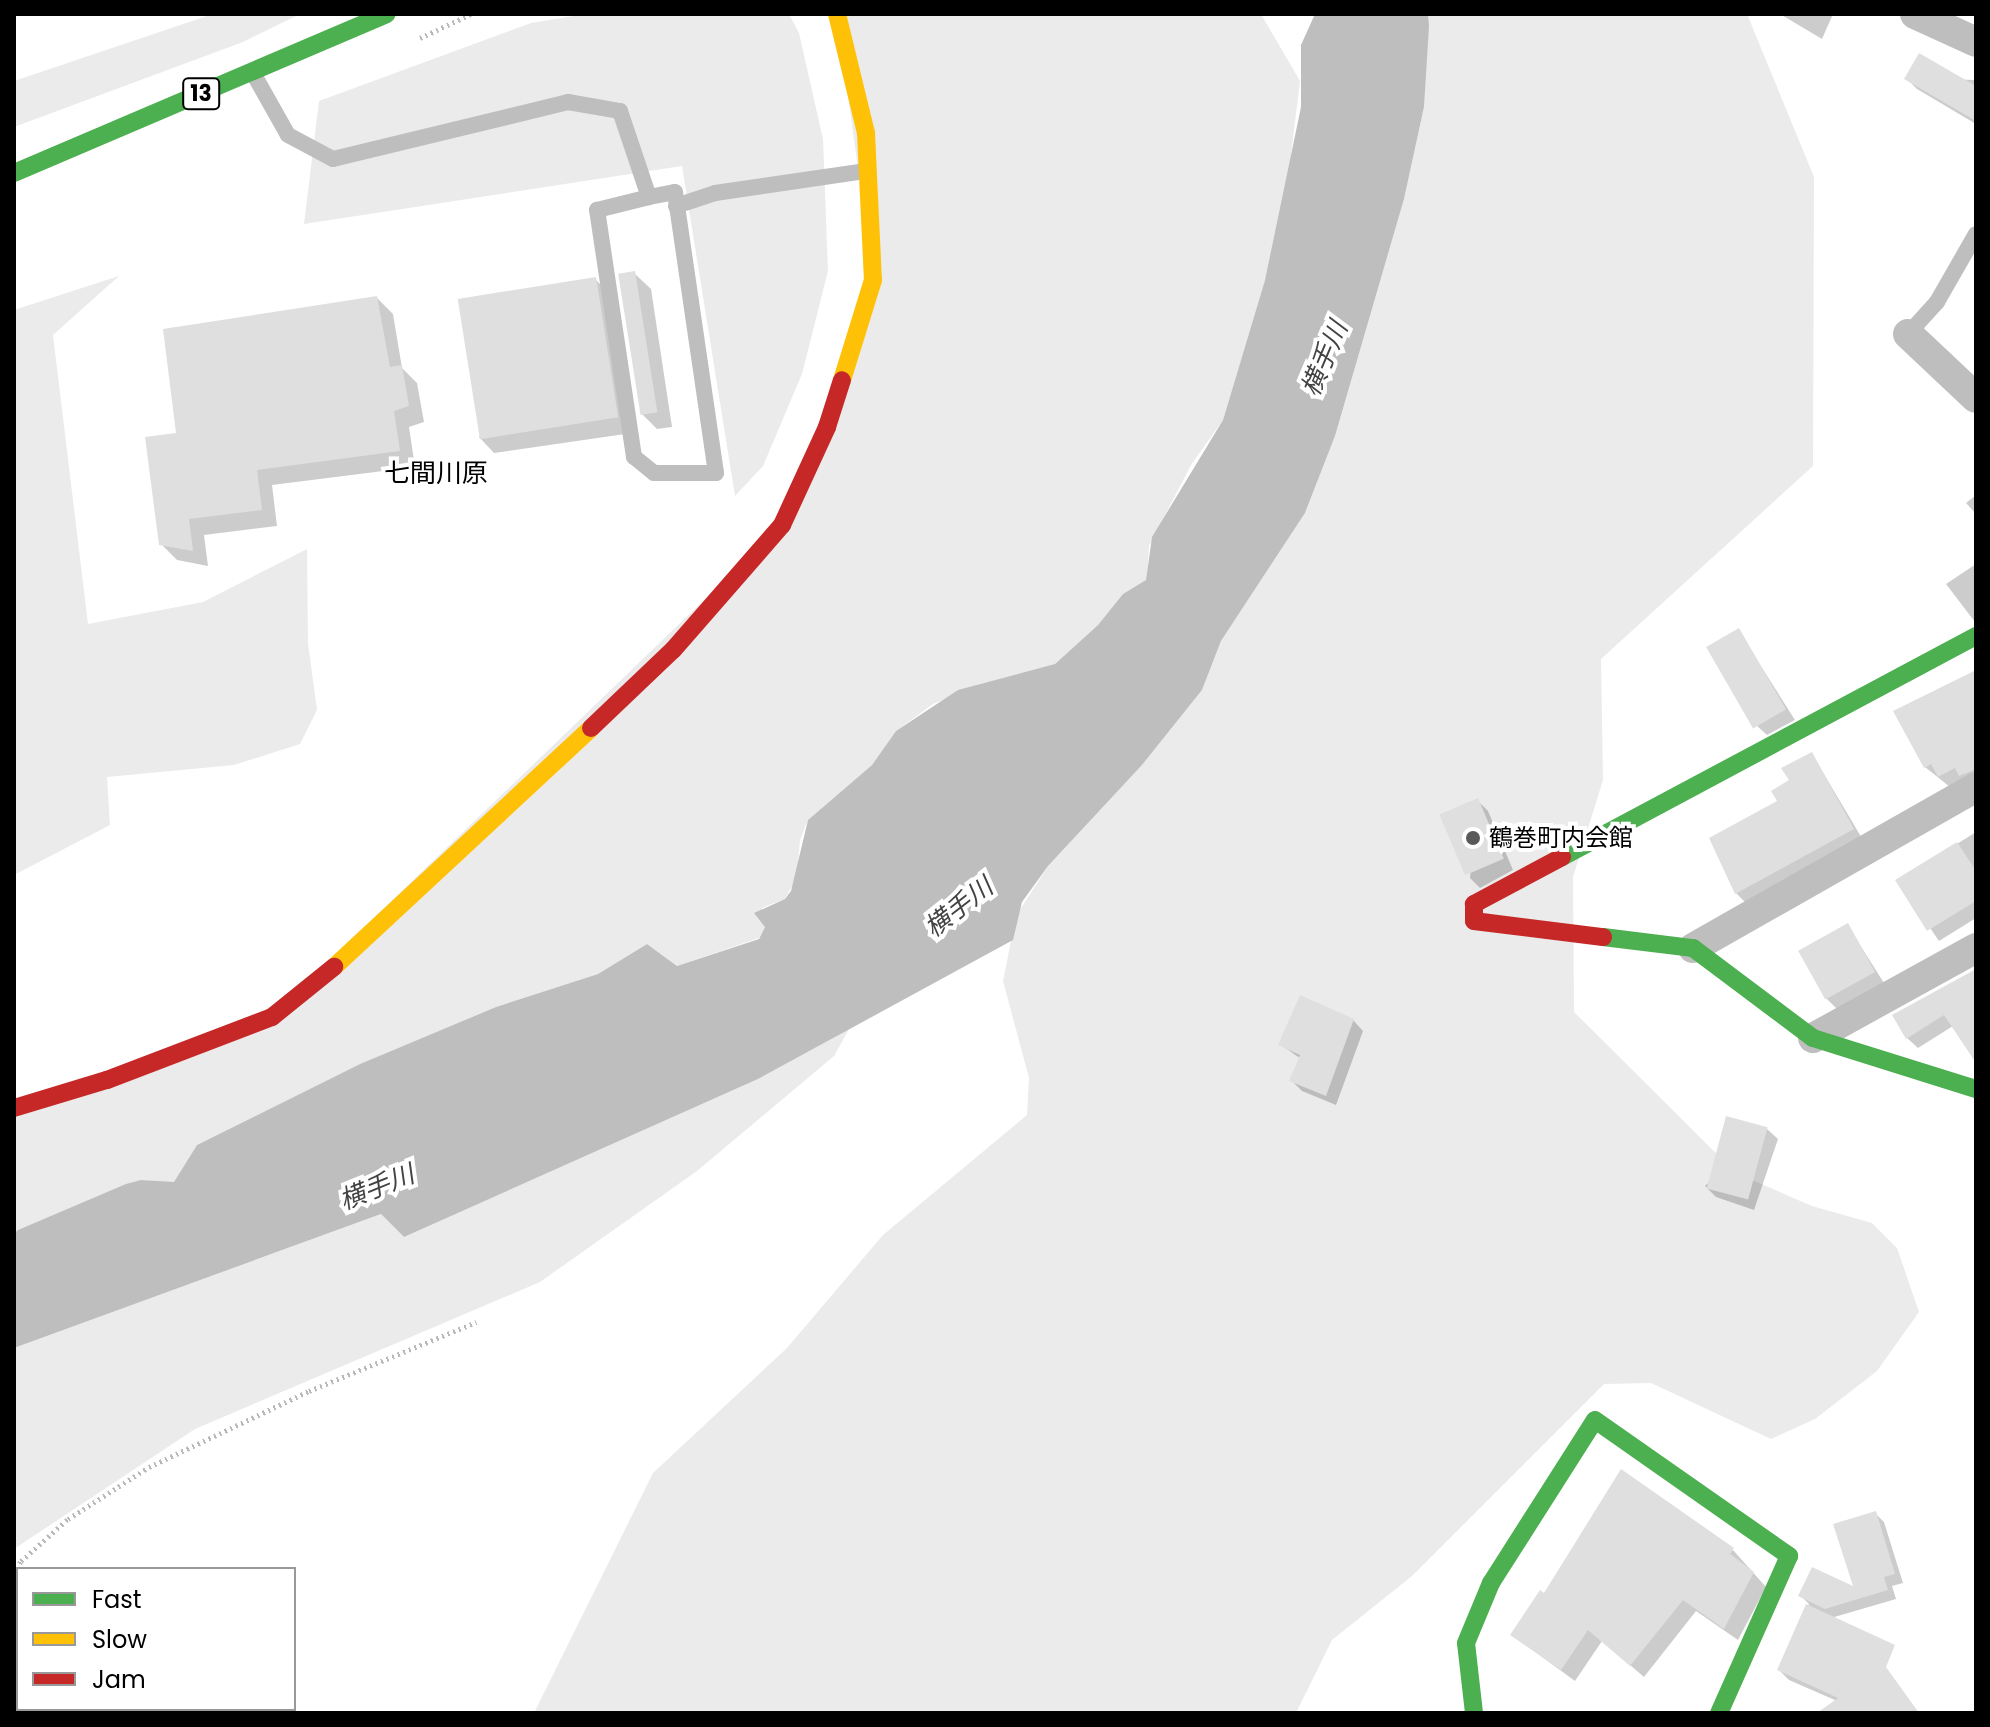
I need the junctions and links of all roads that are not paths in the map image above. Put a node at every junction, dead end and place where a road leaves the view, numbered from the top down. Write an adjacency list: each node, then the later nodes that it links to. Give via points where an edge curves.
1 (386, 14): 5 (main road, 13)
2 (837, 14): 6 (main road, via 866,133)
3 (1915, 14): 4 (street)
4 (1976, 42)
5 (252, 72): 7 (main road, 13); 8 (lane, via 288,135 333,159 568,102 620,111)
6 (868, 171): 9 (lane, via 715,193); 19 (main road, via 873,280 827,427 782,525 673,650 379,930 272,1017 107,1080)
7 (14, 173)
8 (649, 197): 9 (lane, via 675,192); 9 (lane, via 597,210 634,457 654,473 716,473)
9 (676, 206)
10 (1976, 234): 11 (lane, via 1937,302)
11 (1908, 334): 12 (street)
12 (1976, 398)
13 (1976, 636): 15 (main road, via 1474,904 1474,921)
14 (1976, 787): 15 (street)
15 (1693, 948): 17 (main road)
16 (1976, 948): 17 (street)
17 (1813, 1038): 18 (main road)
18 (1976, 1089)
19 (14, 1108)
20 (1474, 1713): 21 (main road, via 1466,1643 1491,1583 1595,1420 1789,1556)
21 (1719, 1713)

